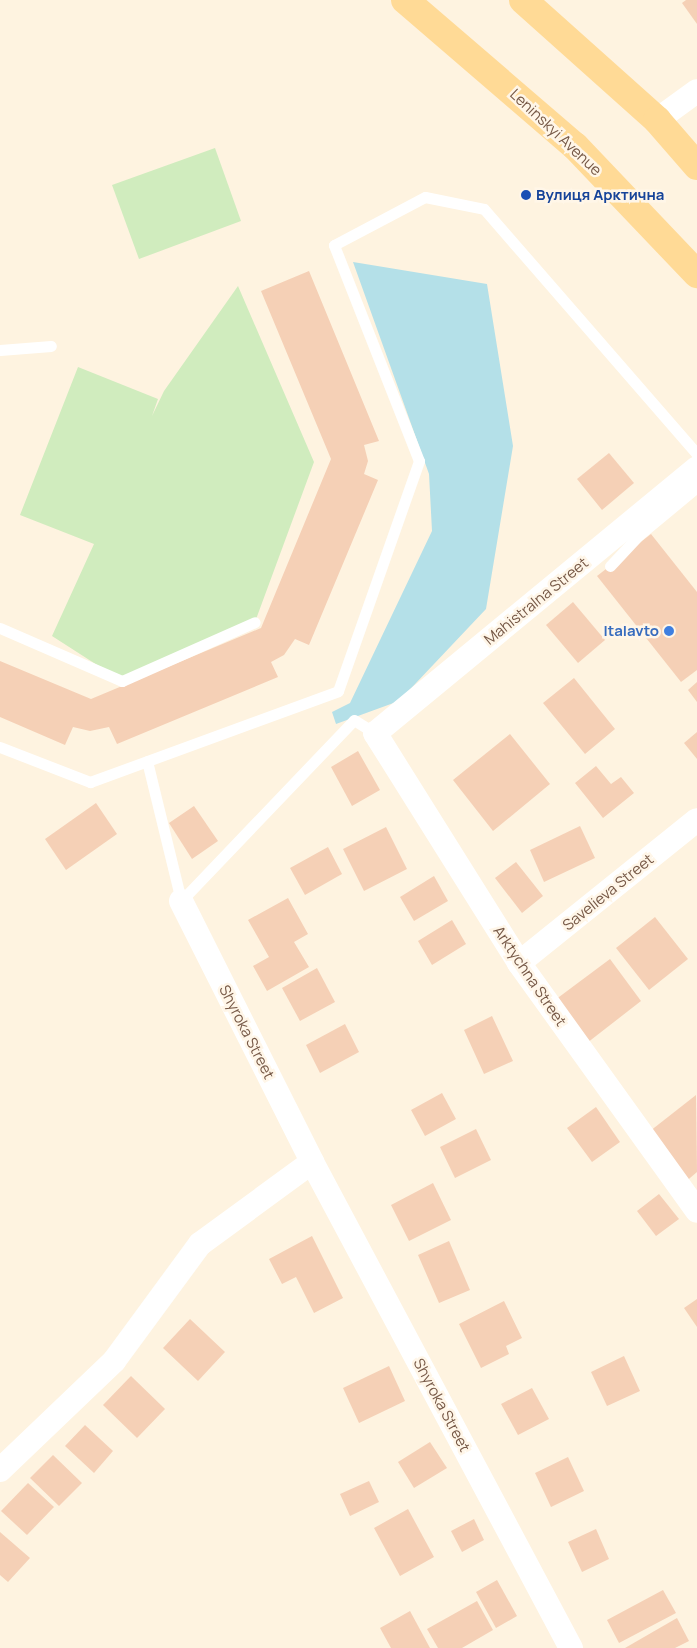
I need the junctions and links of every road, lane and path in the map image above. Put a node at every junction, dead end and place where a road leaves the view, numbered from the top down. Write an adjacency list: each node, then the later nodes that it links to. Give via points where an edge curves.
1 (405, 0): 6 (main road, Leninskyi Avenue, via 575,146)
2 (523, 0): 4 (main road)
3 (697, 91): 4 (street)
4 (657, 120): 5 (main road)
5 (697, 166)
6 (697, 274)
7 (51, 346): 8 (lane)
8 (0, 350)
9 (697, 454): 17 (lane, via 484,209 425,197 334,245 419,460 338,691)
10 (697, 468): 15 (street, Mahistralna Street)
11 (697, 487): 12 (lane, via 639,535)
12 (610, 566)
13 (255, 622): 14 (lane, via 122,681)
14 (0, 628)
15 (374, 733): 19 (lane, via 354,720); 20 (street, Arktychna Street)
16 (0, 747): 17 (lane, via 90,782)
17 (147, 761): 19 (lane)
18 (697, 820): 20 (street, Savelieva Street)
19 (181, 901): 21 (street, Shyroka Street)
20 (520, 963): 22 (street, Arktychna Street)
21 (312, 1162): 23 (street, via 200,1244 114,1360); 24 (street, Shyroka Street)
22 (697, 1211)
23 (0, 1470)
24 (572, 1648)

